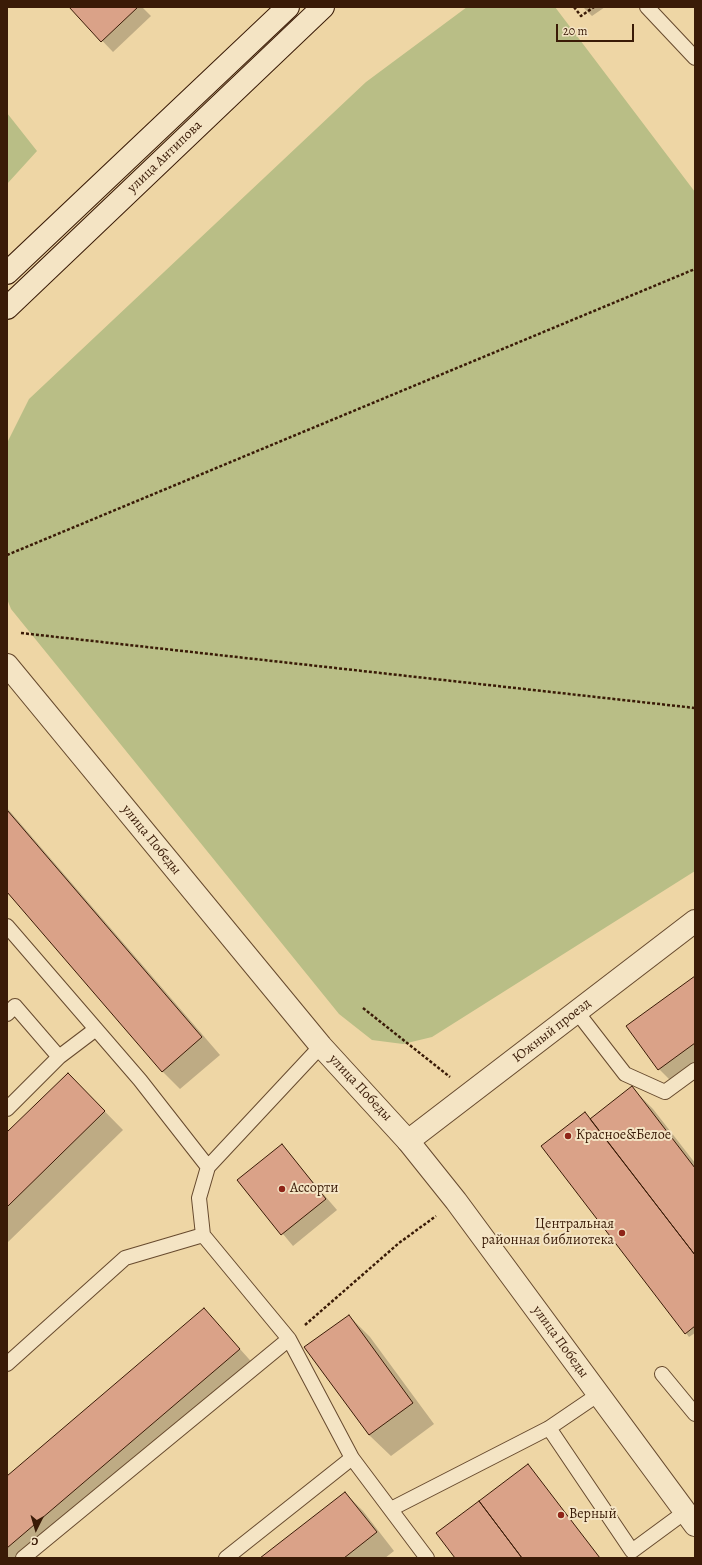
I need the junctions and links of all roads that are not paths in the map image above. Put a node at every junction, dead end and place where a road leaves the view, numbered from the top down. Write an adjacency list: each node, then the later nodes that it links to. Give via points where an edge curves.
1 (288, 7): 5 (street, улица Антипова)
2 (323, 7): 6 (street, улица Антипова)
3 (647, 7): 4 (lane)
4 (695, 58)
5 (7, 273)
6 (7, 308)
7 (7, 665): 13 (street, улица Победы)
8 (695, 921): 10 (street, Южный проезд)
9 (7, 926): 12 (lane)
10 (577, 1012): 15 (lane, via 625,1074 665,1092); 17 (street, Южный проезд)
11 (7, 1014): 14 (lane, via 15,1006)
12 (96, 1029): 14 (lane); 18 (lane, via 140,1080)
13 (321, 1046): 17 (street, улица Победы); 18 (lane)
14 (59, 1057): 16 (lane)
15 (695, 1070)
16 (7, 1109)
17 (408, 1141): 23 (street, улица Победы, via 456,1201)
18 (208, 1167): 19 (lane, via 199,1198)
19 (203, 1235): 20 (lane); 21 (lane, via 124,1258)
20 (289, 1339): 26 (lane); 29 (lane)
21 (7, 1364)
22 (662, 1374): 24 (lane)
23 (598, 1394): 25 (lane); 28 (street, улица Победы)
24 (695, 1414)
25 (550, 1428): 27 (lane); 28 (lane, via 632,1551)
26 (352, 1458): 27 (lane); 30 (lane)
27 (391, 1509): 31 (lane)
28 (690, 1519)
29 (23, 1558)
30 (226, 1558)
31 (427, 1558)

